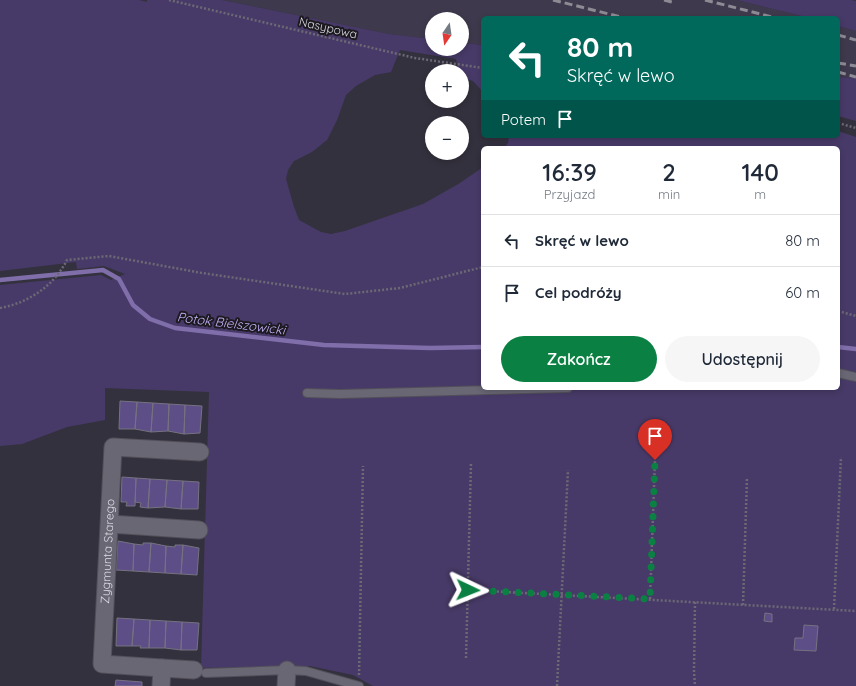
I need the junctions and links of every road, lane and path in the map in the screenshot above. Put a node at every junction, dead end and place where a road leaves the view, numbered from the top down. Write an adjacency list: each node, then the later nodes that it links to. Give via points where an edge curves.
1 (169, 0): 2 (path, Nasypowa, via 415,58)
2 (481, 68)
3 (840, 124): 4 (path)
4 (856, 128)
5 (481, 268): 6 (path, via 400,288 345,294 109,256 67,260 61,272 48,285 29,298)
6 (0, 308)
7 (840, 312): 8 (path)
8 (856, 316)
9 (840, 373): 10 (lane)
10 (856, 377)
11 (492, 390): 12 (lane)
12 (307, 394)
13 (200, 452): 20 (street, Zygmunta Starego, via 114,447)
14 (841, 457): 27 (path)
15 (655, 460): 24 (path)
16 (471, 463): 22 (path)
17 (363, 466): 33 (path)
18 (568, 470): 23 (path)
19 (747, 477): 26 (path)
20 (110, 524): 21 (street); 30 (street, Zygmunta Starego, via 102,664)
21 (199, 530)
22 (468, 590): 23 (path); 29 (path)
23 (562, 594): 24 (path); 35 (path)
24 (650, 599): 25 (path)
25 (695, 602): 26 (path); 36 (path)
26 (743, 605): 27 (path)
27 (834, 609): 28 (path)
28 (856, 610)
29 (466, 658)
30 (162, 668): 31 (street); 34 (street)
31 (200, 671): 32 (lane)
32 (286, 678): 33 (lane, via 306,671)
33 (358, 685)
34 (161, 686)
35 (557, 686)
36 (695, 686)

